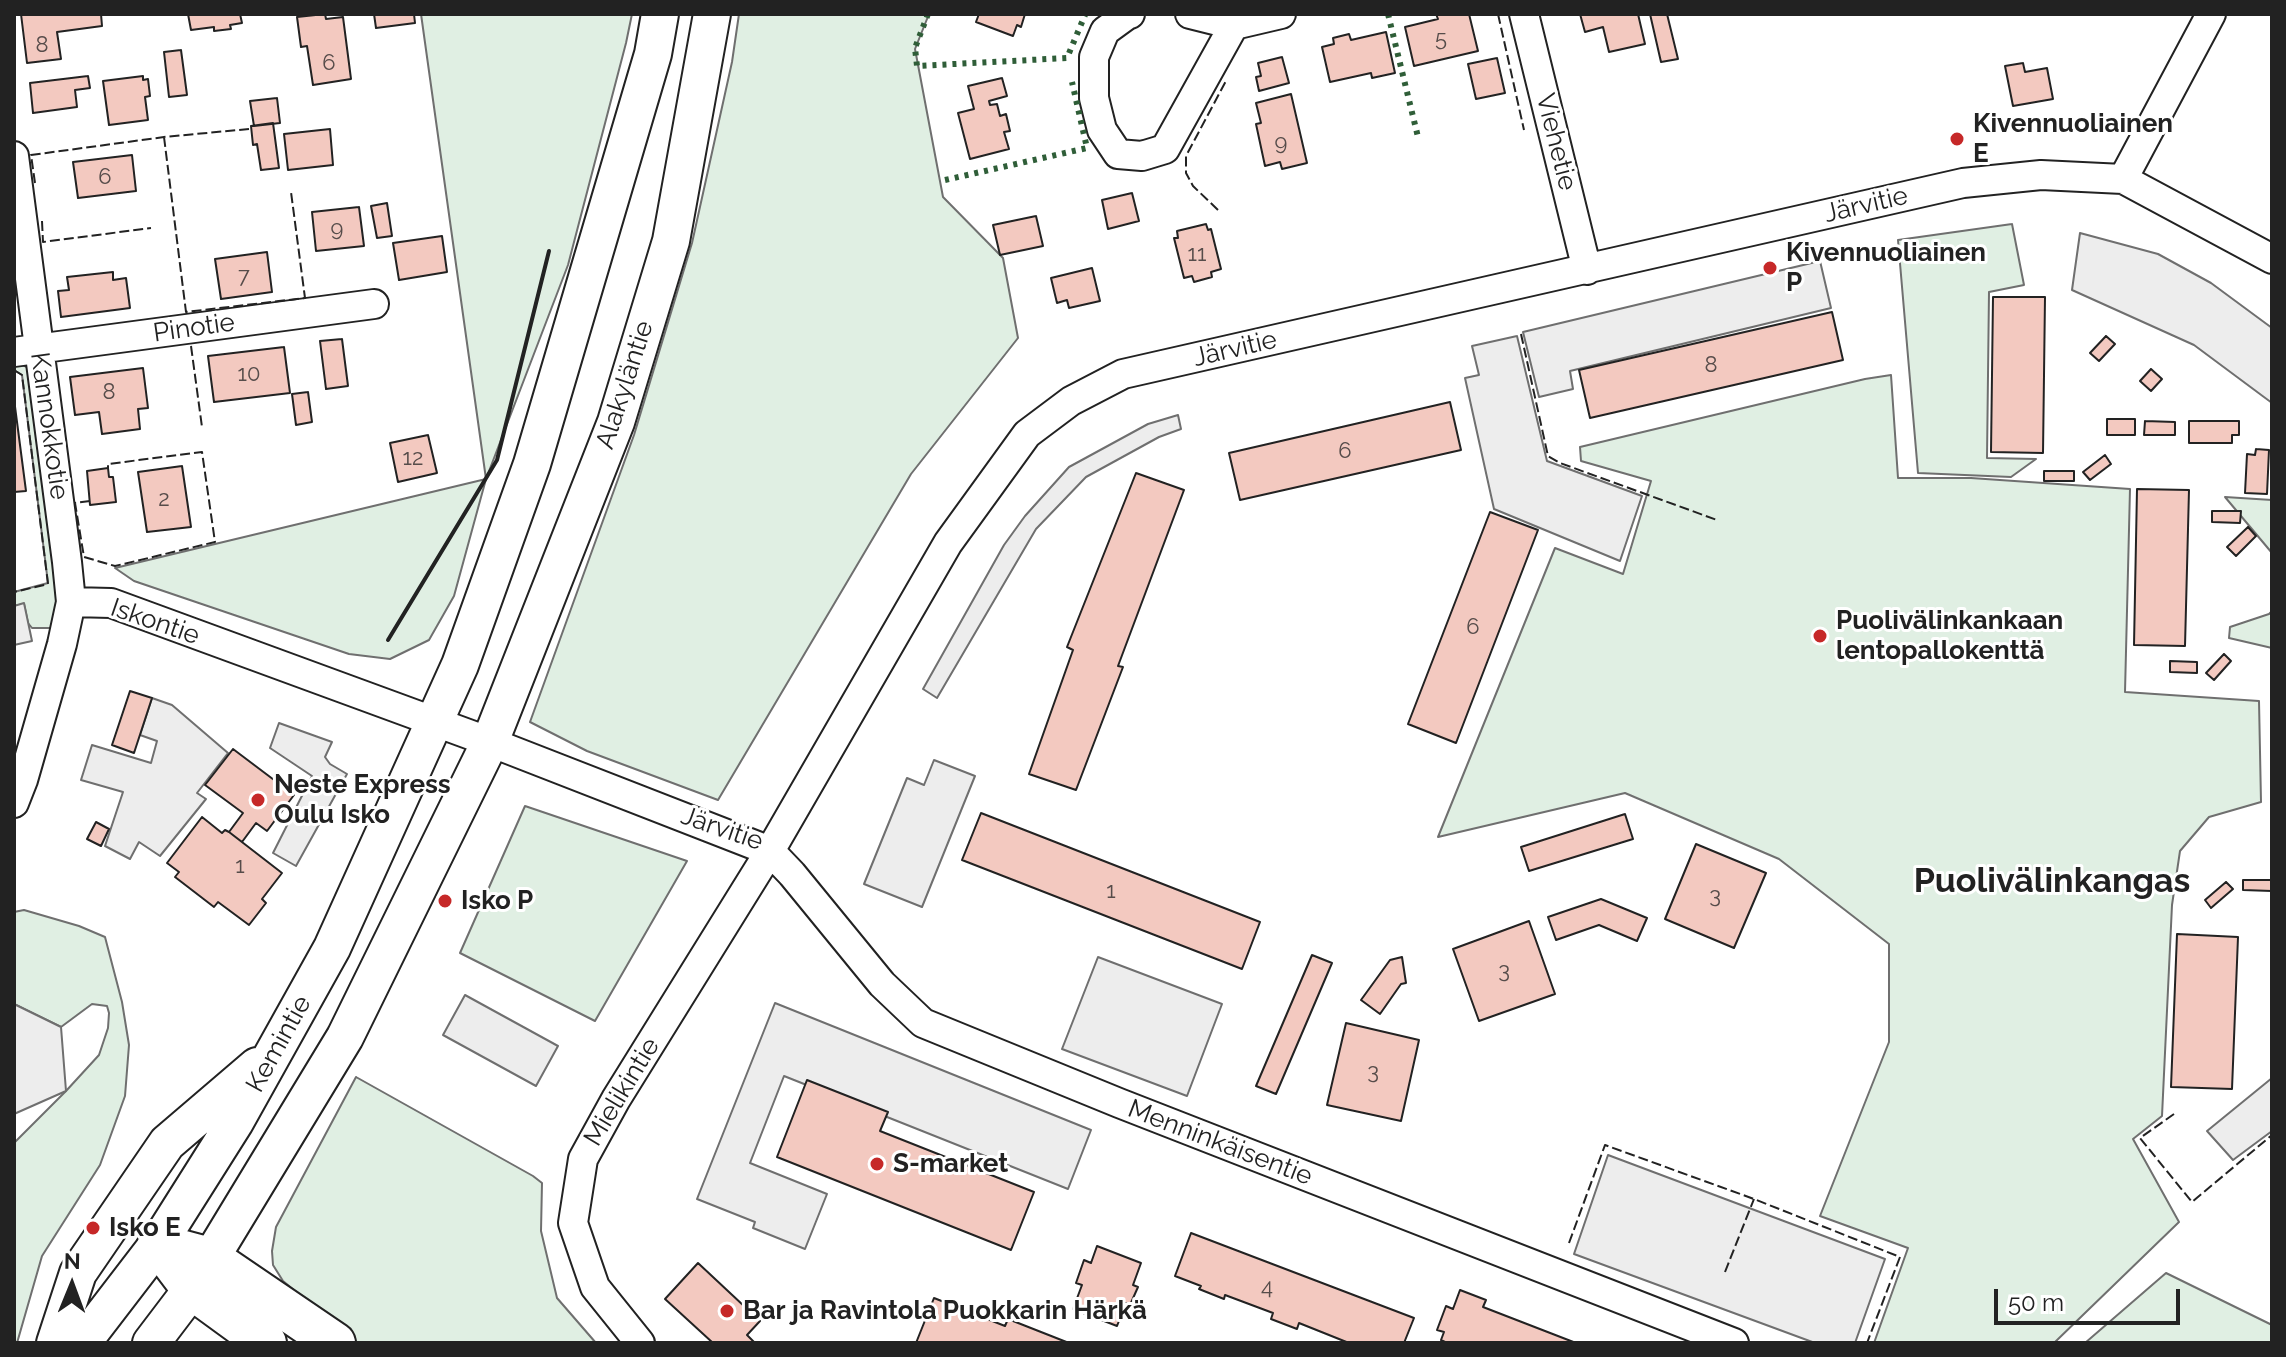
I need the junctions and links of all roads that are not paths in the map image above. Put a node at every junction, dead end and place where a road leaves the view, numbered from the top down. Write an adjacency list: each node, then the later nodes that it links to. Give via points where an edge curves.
1 (660, 14): 16 (main road, via 653,54 532,464)
2 (712, 14): 17 (main road, Alakyläntie, via 671,241 616,422)
3 (1130, 14): 8 (street, via 1105,31 1094,57 1094,98 1102,130 1118,154 1142,156 1165,149)
4 (1190, 14): 8 (street)
5 (1281, 14): 8 (street)
6 (1524, 14): 12 (street, Viehetie)
7 (2211, 14): 10 (street)
8 (1234, 25)
9 (14, 156): 14 (street, Kannokkotie)
10 (2123, 179): 11 (street, Järvitie); 12 (street, Järvitie, via 2041,175 1963,183)
11 (2272, 259)
12 (1587, 270): 19 (street, Järvitie, via 1123,374 1071,401 1027,434 948,543)
13 (374, 304): 14 (street, Pinotie)
14 (26, 351): 15 (street, Kannokkotie)
15 (71, 602): 16 (street, Iskontie, via 111,603); 18 (street)
16 (435, 722): 17 (street, Järvitie); 20 (main road, Kemintie, via 332,948)
17 (490, 742): 19 (street, Järvitie); 22 (main road, Kemintie, via 345,1037)
18 (14, 803)
19 (770, 851): 28 (street, Mielikintie, via 583,1159 573,1223 595,1287); 29 (street, Menninkäisentie, via 882,984 923,1023)
20 (276, 1049): 21 (main road, Kemintie); 23 (main road, via 167,1143 78,1273)
21 (158, 1244): 22 (highway); 24 (main road, Kemintie)
22 (201, 1273): 25 (main road, Kemintie); 26 (highway); 27 (highway)
23 (55, 1343)
24 (82, 1343)
25 (151, 1343)
26 (266, 1343)
27 (335, 1343)
28 (640, 1343)
29 (1734, 1343)

